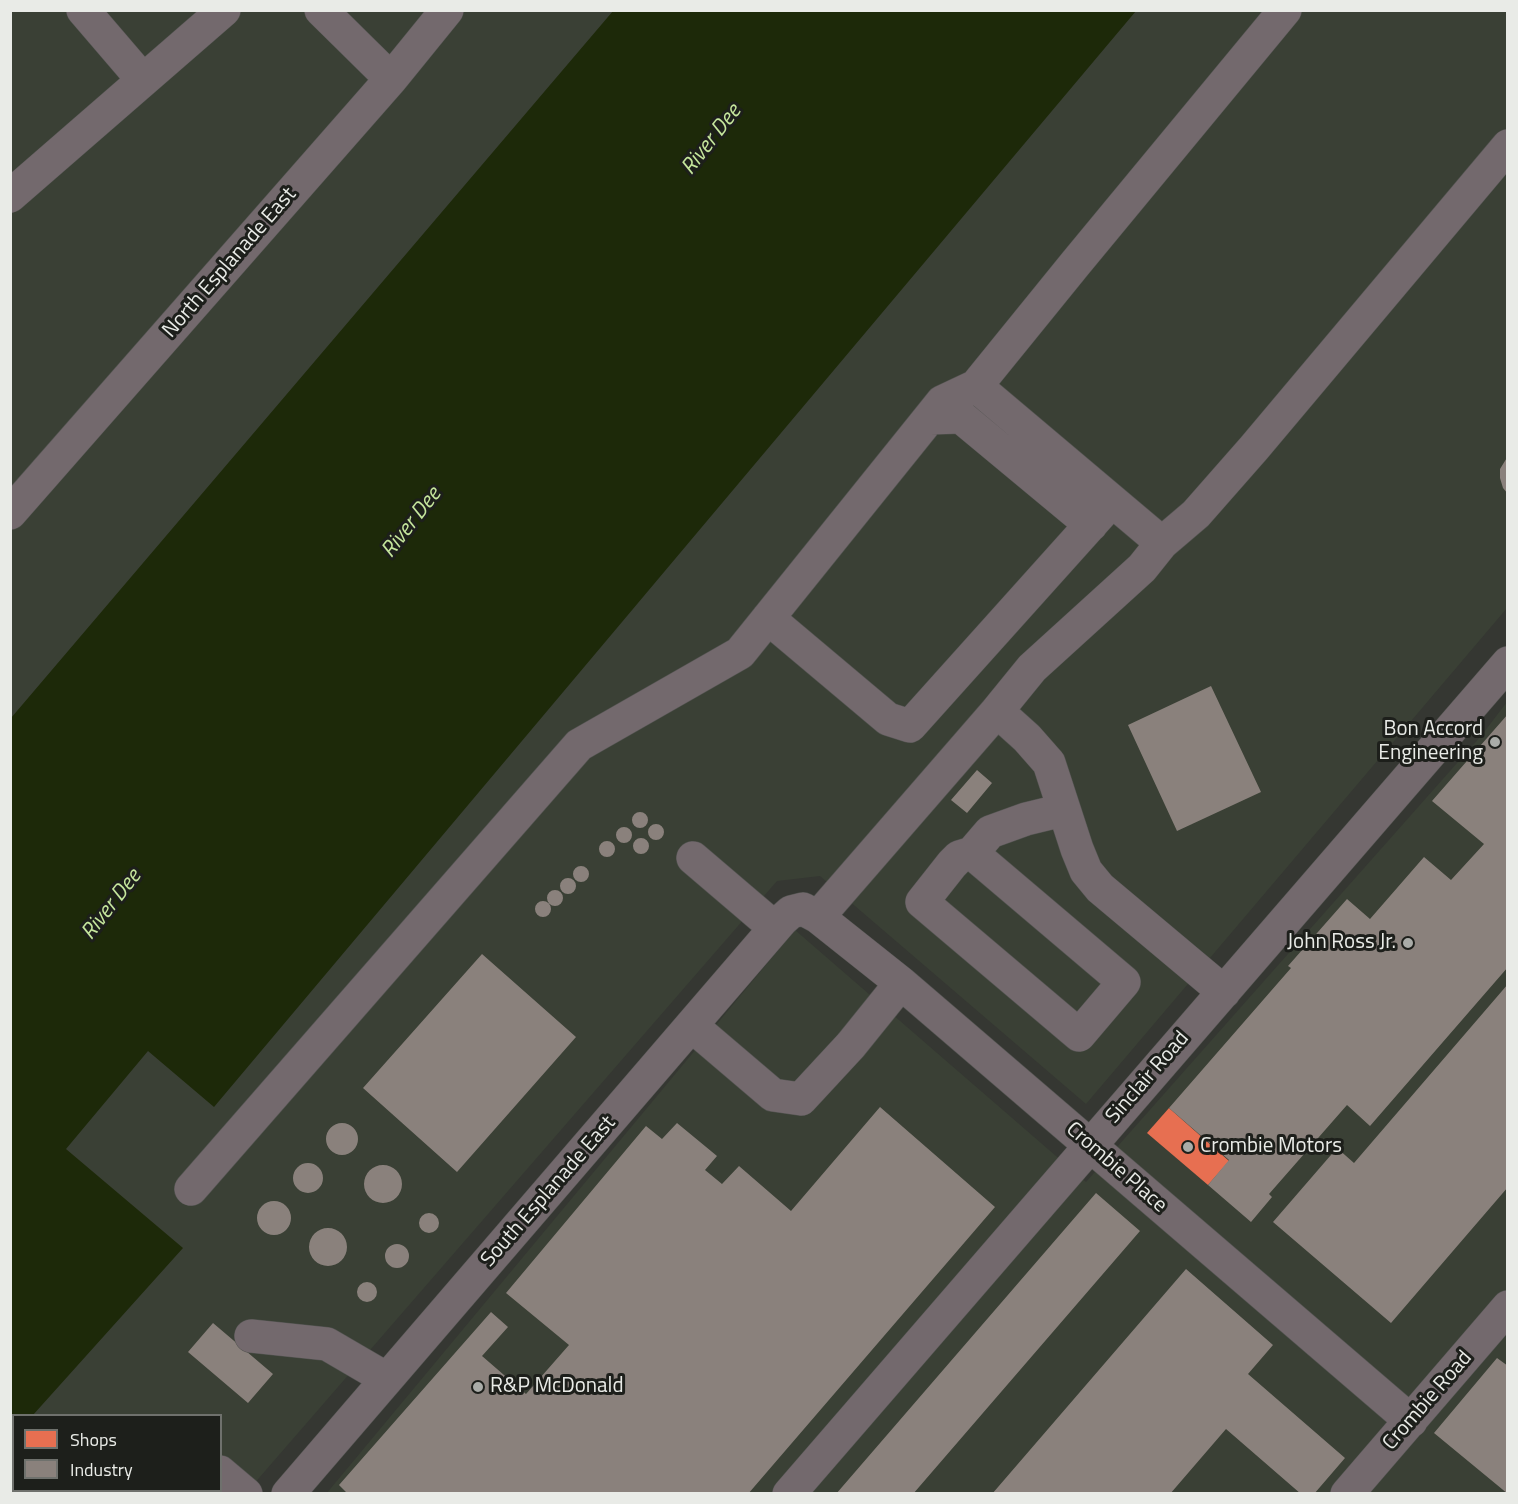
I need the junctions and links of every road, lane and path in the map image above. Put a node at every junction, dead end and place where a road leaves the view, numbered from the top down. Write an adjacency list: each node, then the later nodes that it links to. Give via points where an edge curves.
1 (83, 10): 7 (street)
2 (224, 10): 7 (street)
3 (321, 10): 6 (street)
4 (447, 10): 6 (street, North Esplanade East)
5 (1285, 10): 10 (street)
6 (391, 79): 12 (street, North Esplanade East)
7 (143, 80): 9 (street)
8 (1508, 146): 14 (street, via 1254,448 1196,514)
9 (10, 196)
10 (976, 387): 11 (street, via 942,402); 13 (street)
11 (930, 418): 13 (street, via 961,417); 15 (street)
12 (10, 513)
13 (1102, 513): 14 (street); 15 (street, via 910,726 888,719)
14 (1162, 543): 17 (street, via 1142,568 1032,669)
15 (768, 618): 27 (street, via 740,653 579,746)
16 (1508, 663): 24 (street, Sinclair Road)
17 (997, 711): 18 (street, via 1049,763); 21 (street)
18 (1063, 810): 19 (street, via 990,832); 24 (street, via 1086,871 1100,888)
19 (972, 853): 19 (street, via 1124,982 1079,1035 922,902 959,857)
20 (693, 858): 22 (street)
21 (818, 917): 22 (street, South Esplanade East, via 803,909 791,912); 23 (street, Crombie Place)
22 (775, 928): 25 (street, South Esplanade East)
23 (901, 983): 25 (street, via 801,1099 773,1095); 26 (street, Crombie Place)
24 (1224, 992): 26 (street, Sinclair Road)
25 (693, 1026): 30 (street, South Esplanade East)
26 (1089, 1145): 31 (street, Crombie Place); 35 (street, Sinclair Road)
27 (191, 1190)
28 (1508, 1307): 31 (street, Crombie Road)
29 (251, 1336): 30 (street, via 327,1344)
30 (387, 1379): 34 (street, South Esplanade East)
31 (1411, 1421): 36 (street, Crombie Road)
32 (222, 1474): 33 (street)
33 (246, 1494)
34 (288, 1494)
35 (789, 1494)
36 (1347, 1494)

